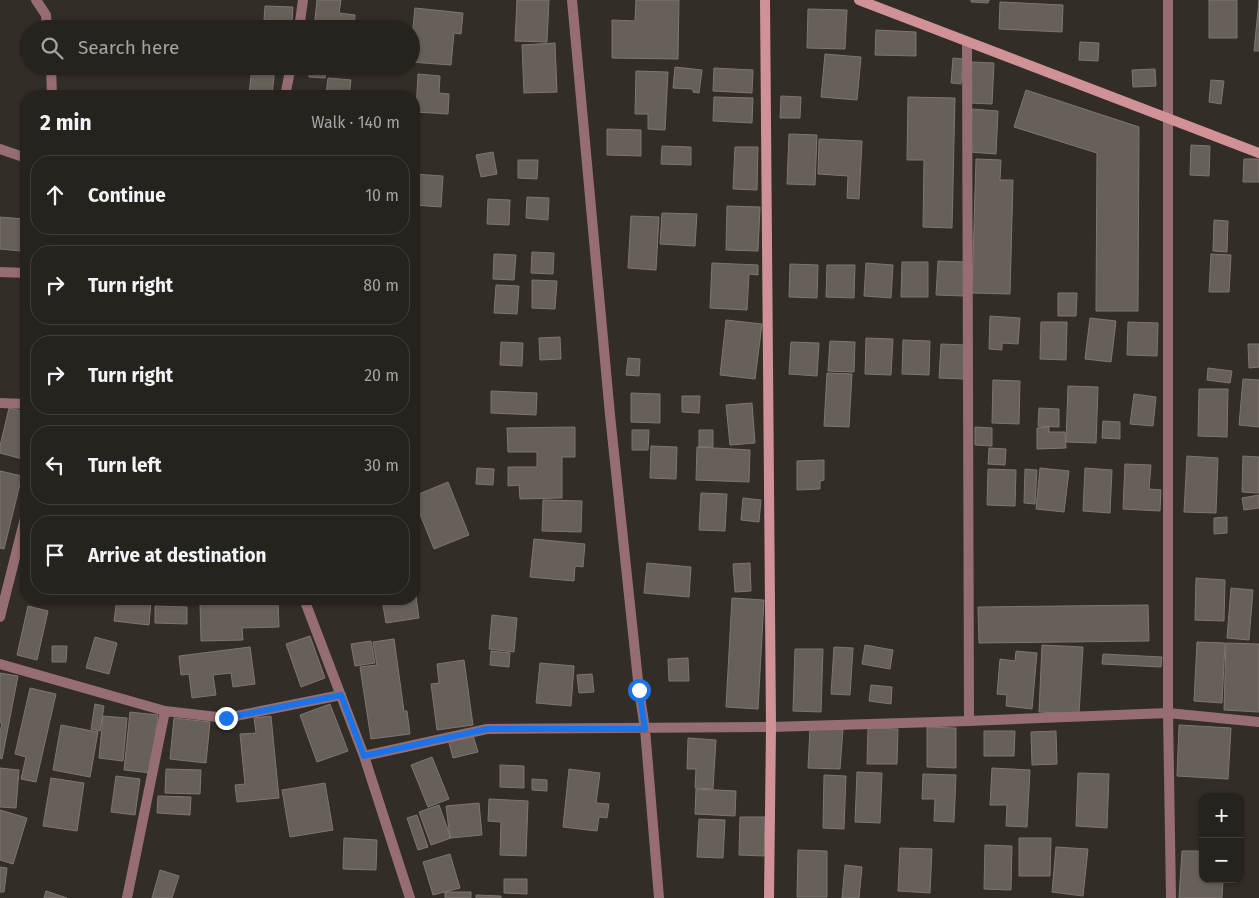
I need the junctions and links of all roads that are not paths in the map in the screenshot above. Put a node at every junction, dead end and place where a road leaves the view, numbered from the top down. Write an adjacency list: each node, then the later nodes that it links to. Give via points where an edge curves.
1 (36, 0): 7 (street)
2 (303, 0): 8 (street)
3 (572, 0): 32 (street, via 610,415)
4 (765, 0): 31 (street)
5 (859, 0): 9 (street)
6 (1168, 0): 14 (street)
7 (46, 20)
8 (300, 20)
9 (967, 42): 14 (street); 29 (street)
10 (51, 75): 12 (street)
11 (289, 75): 13 (street)
12 (52, 90)
13 (286, 90)
14 (1168, 119): 16 (street); 28 (street)
15 (0, 149): 17 (street)
16 (1259, 154)
17 (20, 156)
18 (0, 272): 19 (street)
19 (20, 273)
20 (0, 403): 21 (street)
21 (20, 404)
22 (20, 538): 24 (street)
23 (306, 605): 26 (street)
24 (0, 617)
25 (0, 664): 27 (street)
26 (341, 695): 27 (street, via 226,718); 33 (street)
27 (165, 711): 34 (street)
28 (1168, 713): 29 (street); 30 (street); 38 (street)
29 (969, 721): 31 (street)
30 (1259, 722)
31 (771, 727): 32 (street); 37 (street)
32 (645, 729): 33 (street, via 487,729); 36 (street)
33 (364, 756): 35 (street)
34 (127, 898)
35 (410, 898)
36 (659, 898)
37 (769, 898)
38 (1171, 898)

